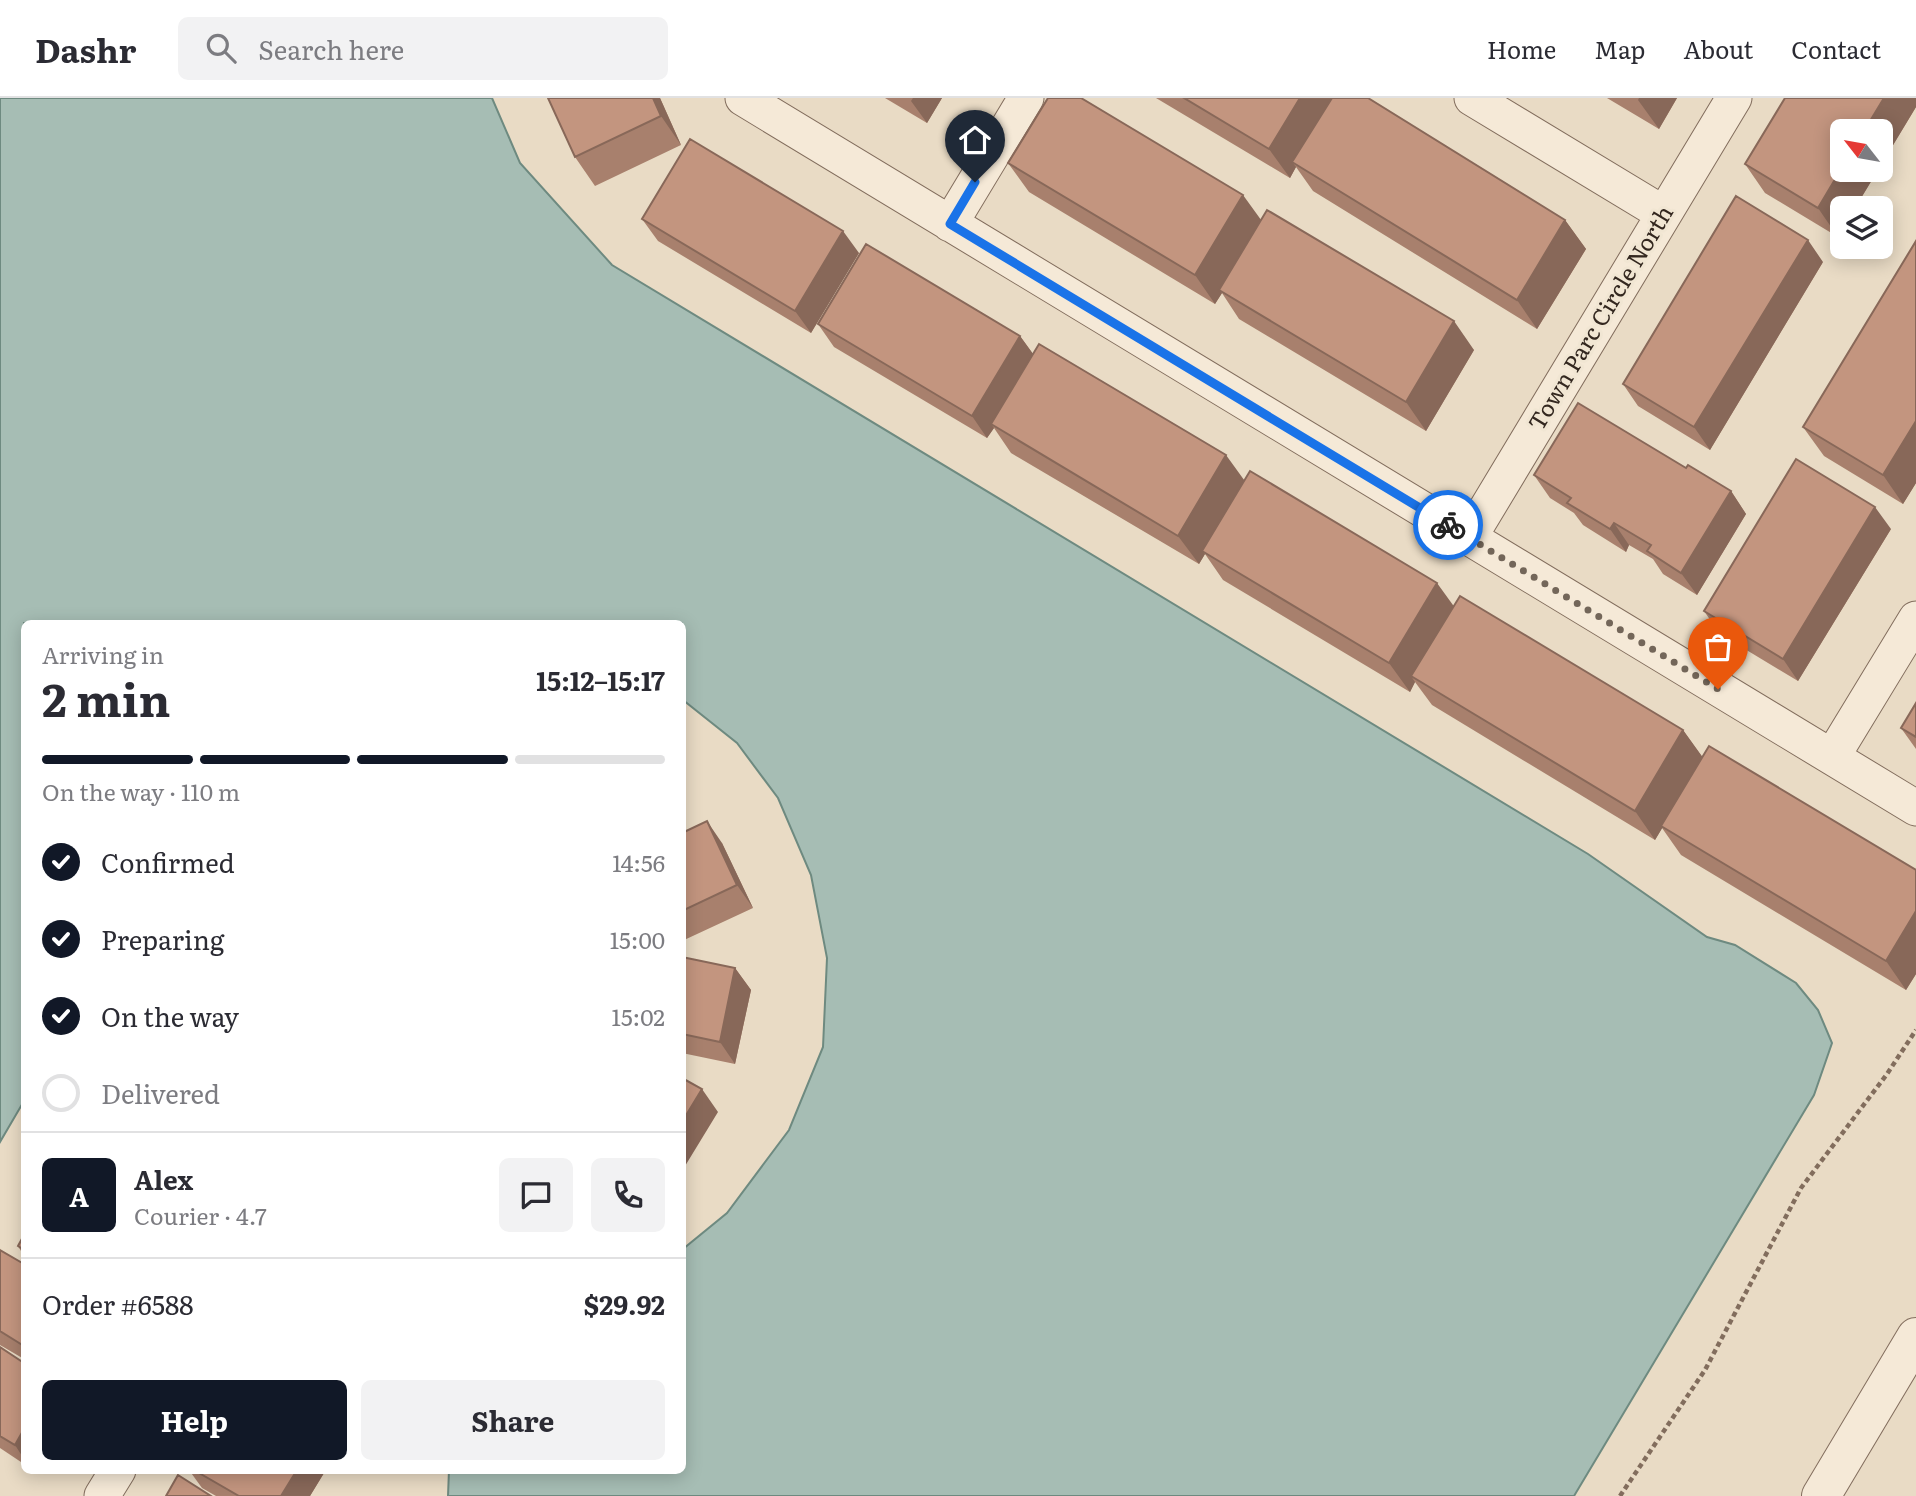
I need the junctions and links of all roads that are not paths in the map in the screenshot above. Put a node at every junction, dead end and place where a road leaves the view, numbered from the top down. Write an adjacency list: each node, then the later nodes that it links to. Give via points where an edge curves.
1 (1026, 98): 6 (street)
2 (1472, 98): 5 (street)
3 (1734, 98): 5 (street, Town Parc Circle North)
4 (744, 99): 6 (street)
5 (1664, 214): 7 (street, Town Parc Circle North)
6 (950, 224): 7 (street)
7 (1469, 538): 9 (street)
8 (1916, 619): 9 (street)
9 (1832, 757): 10 (street)
10 (1916, 808)
11 (1916, 1337): 14 (street)
12 (116, 1474): 13 (street)
13 (102, 1496)
14 (1821, 1496)

